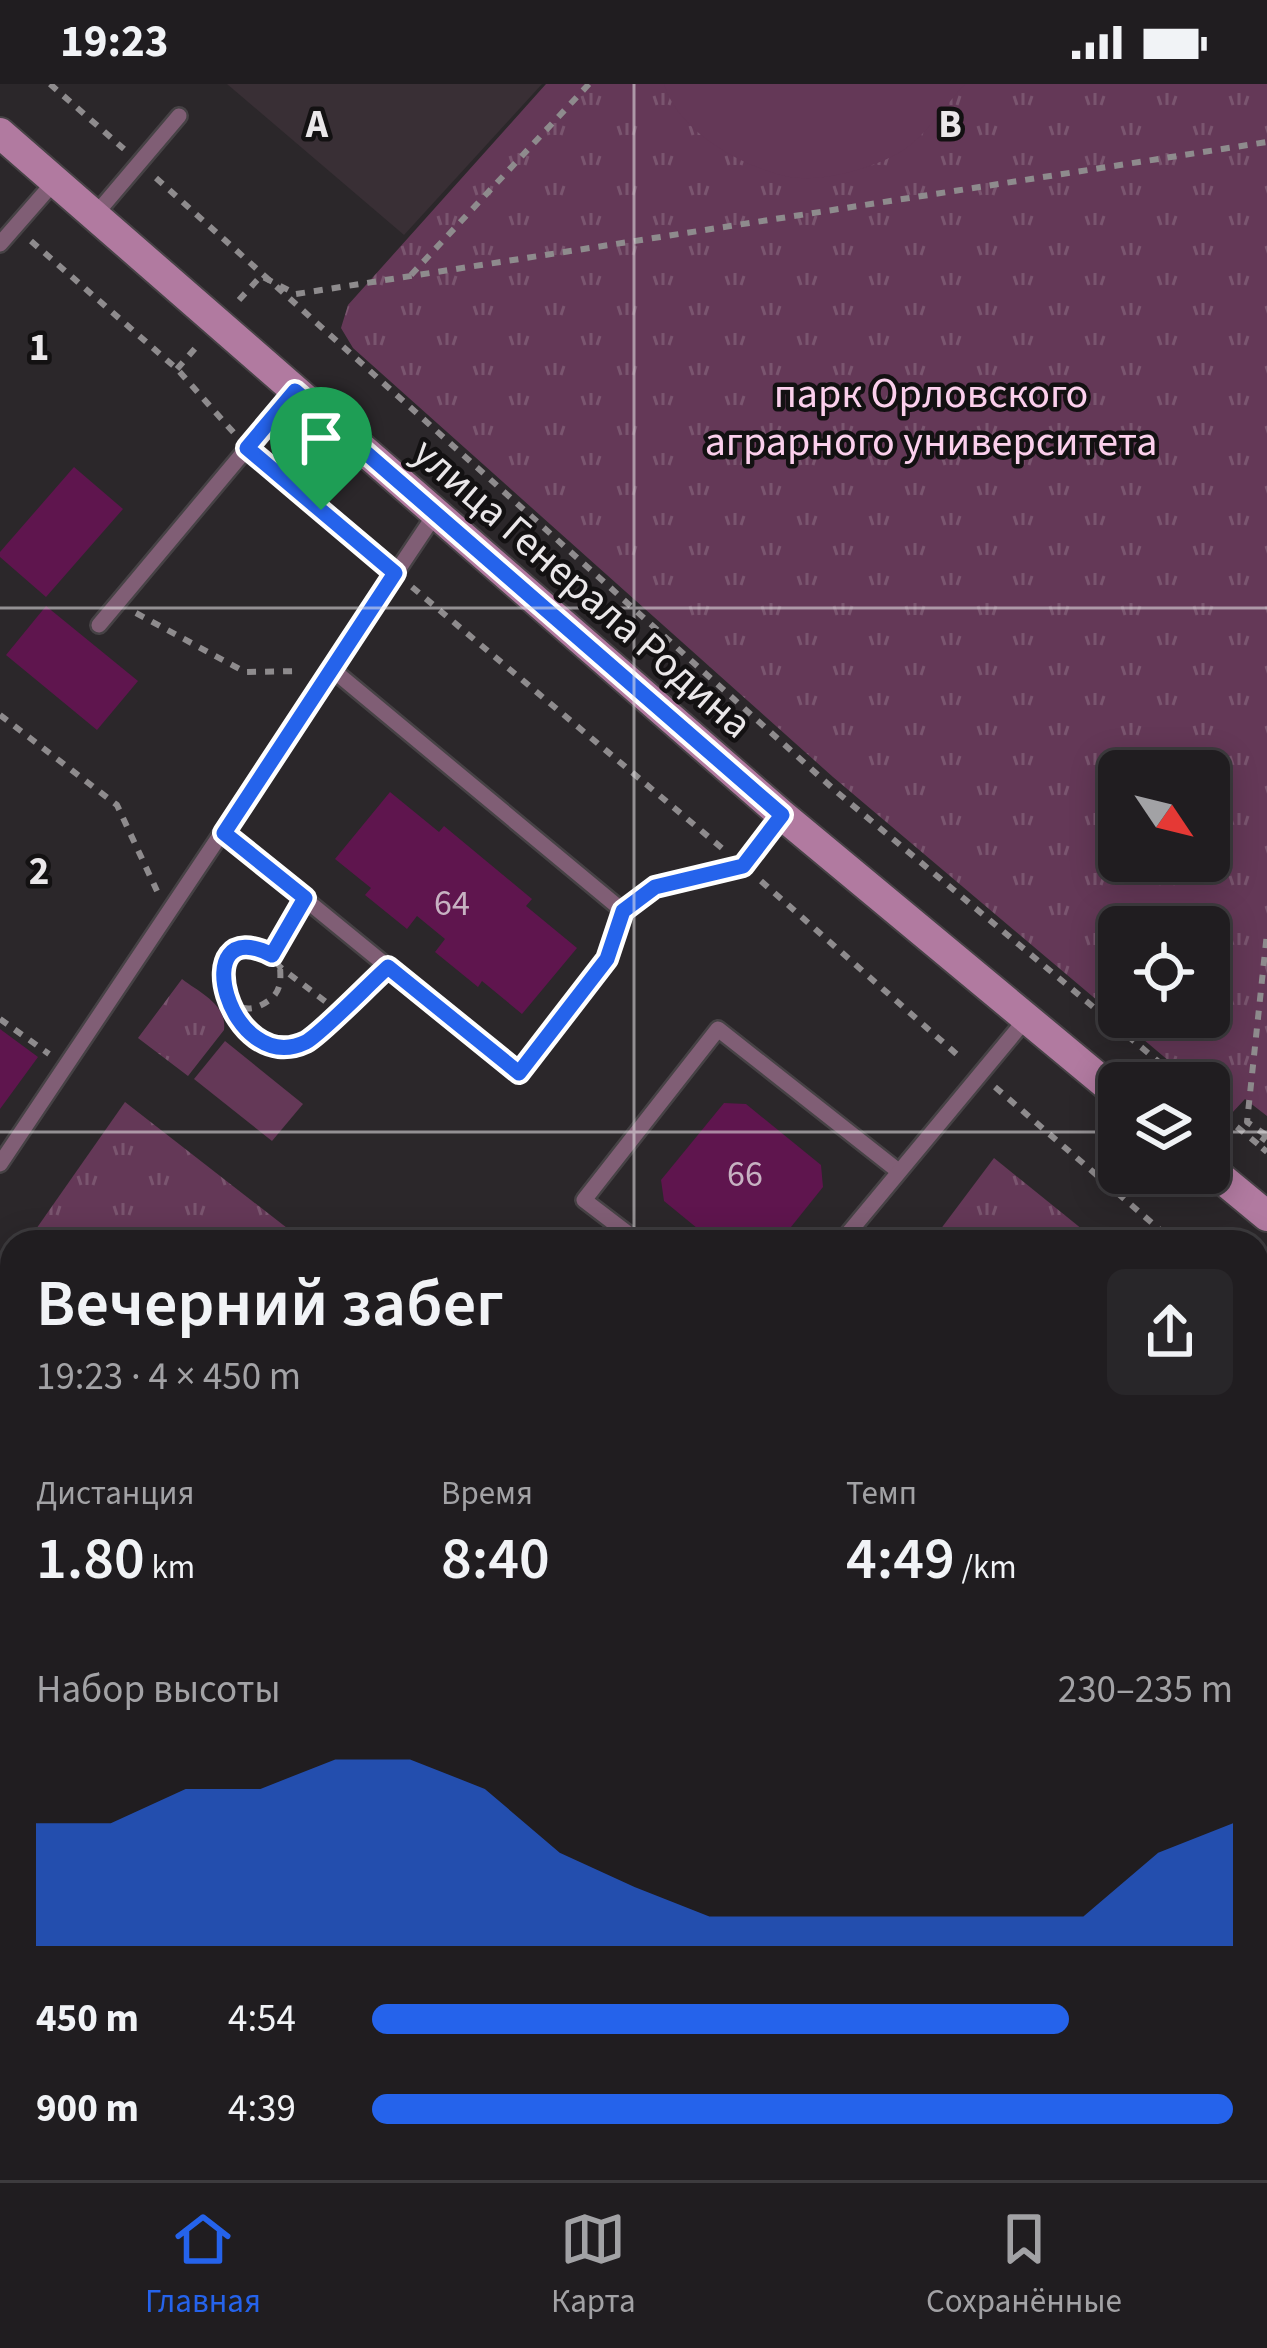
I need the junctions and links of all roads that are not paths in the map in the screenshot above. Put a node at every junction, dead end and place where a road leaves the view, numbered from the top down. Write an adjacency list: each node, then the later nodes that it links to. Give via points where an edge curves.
1 (179, 116): 4 (lane)
2 (3, 140): 3 (main road, улица Генерала Родина)
3 (55, 181): 4 (main road, улица Генерала Родина); 5 (lane)
4 (95, 215): 6 (main road, улица Генерала Родина)
5 (0, 244)
6 (295, 391): 7 (main road, улица Генерала Родина); 8 (lane)
7 (434, 516): 9 (lane); 10 (main road, улица Генерала Родина)
8 (99, 625)
9 (333, 670): 11 (lane); 12 (lane)
10 (782, 815): 12 (lane, via 743,866 655,887); 13 (main road, улица Генерала Родина)
11 (224, 833): 12 (lane, via 519,1073 607,959); 15 (lane)
12 (623, 911)
13 (1026, 1019): 14 (main road, улица Генерала Родина); 16 (lane)
14 (1098, 1078)
15 (0, 1164)
16 (897, 1170): 19 (lane, via 718,1029 584,1200); 20 (lane)
17 (1230, 1185): 18 (main road)
18 (1267, 1216)
19 (623, 1230)
20 (850, 1230)

